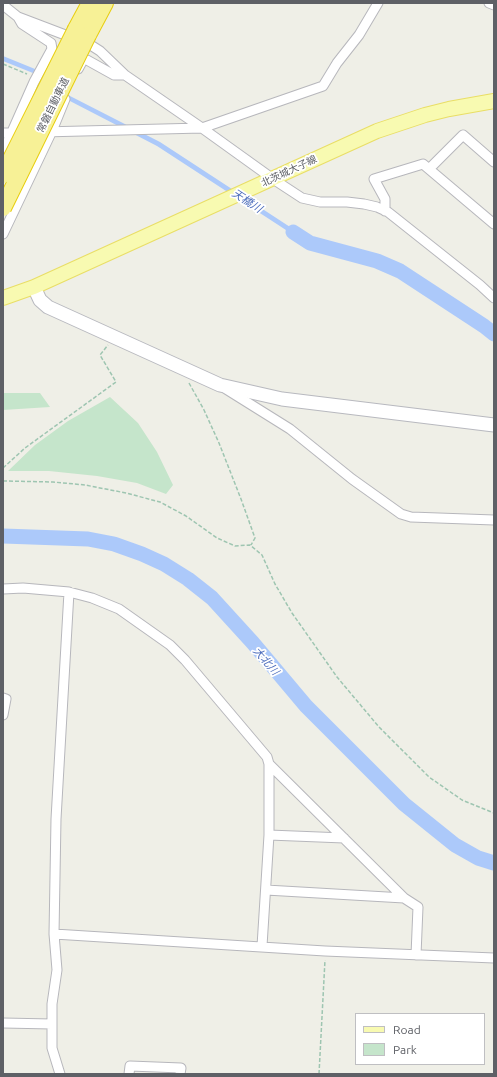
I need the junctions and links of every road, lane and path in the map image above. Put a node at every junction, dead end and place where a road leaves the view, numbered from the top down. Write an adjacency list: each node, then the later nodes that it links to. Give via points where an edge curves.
1 (90, 3): 8 (highway, 常磐自動車道)
2 (105, 3): 8 (highway, 常磐自動車道)
3 (378, 3): 13 (street, via 323,86)
4 (489, 3): 6 (street)
5 (3, 5): 7 (street)
6 (494, 5)
7 (18, 17): 11 (street, via 89,44); 15 (street, via 22,24 51,43 52,49)
8 (82, 32): 19 (highway, 常磐自動車道, bridge, via 44,91); 21 (highway, 常磐自動車道, bridge)
9 (3, 64): 10 (path)
10 (27, 74)
11 (125, 75): 13 (street); 14 (street, via 114,75 83,60)
12 (494, 101): 20 (main road, 北茨城大子線, via 443,110 377,131)
13 (202, 128): 14 (street); 20 (street)
14 (52, 131): 15 (street); 24 (street)
15 (8, 132): 16 (street)
16 (3, 152)
17 (494, 162): 18 (street, via 463,135)
18 (429, 169): 22 (street, via 423,164 374,179 385,199); 23 (street)
19 (3, 176)
20 (273, 179): 22 (street, via 307,200 364,204); 25 (main road, 北茨城大子線)
21 (3, 208)
22 (385, 211): 27 (street, via 480,284)
23 (493, 220)
24 (3, 234)
25 (34, 287): 26 (main road, 北茨城大子線); 28 (street, via 40,300 48,307)
26 (3, 298)
27 (494, 298)
28 (114, 337): 29 (street); 32 (path, via 100,355 116,382 25,448)
29 (180, 367): 30 (street); 35 (path, via 219,443 255,538)
30 (220, 385): 31 (street, via 282,399); 34 (street, via 290,429 352,479 401,514 411,517)
31 (494, 425)
32 (3, 468)
33 (3, 481): 35 (path, via 85,485 126,493 160,502 186,516 217,538 235,546)
34 (494, 520)
35 (250, 545): 41 (path, via 262,555 292,613 336,677 379,727 429,777 462,800)
36 (3, 589): 37 (street)
37 (69, 592): 40 (street, via 119,609 170,645 268,757); 46 (street, via 56,819)
38 (3, 698): 39 (street, via 6,699)
39 (3, 715)
40 (269, 764): 42 (street); 43 (street)
41 (494, 813)
42 (269, 835): 43 (street); 44 (street)
43 (344, 838): 45 (street)
44 (266, 890): 45 (street); 47 (street)
45 (404, 898): 49 (street, via 418,908)
46 (54, 934): 47 (street); 52 (street, via 57,970)
47 (262, 946): 48 (street)
48 (325, 951): 49 (street); 56 (path)
49 (416, 955): 50 (street)
50 (494, 958)
51 (3, 1023): 52 (street)
52 (52, 1024): 53 (street, via 52,1048)
53 (60, 1074)
54 (130, 1074): 55 (street, via 130,1066 181,1068)
55 (180, 1074)
56 (319, 1074)

